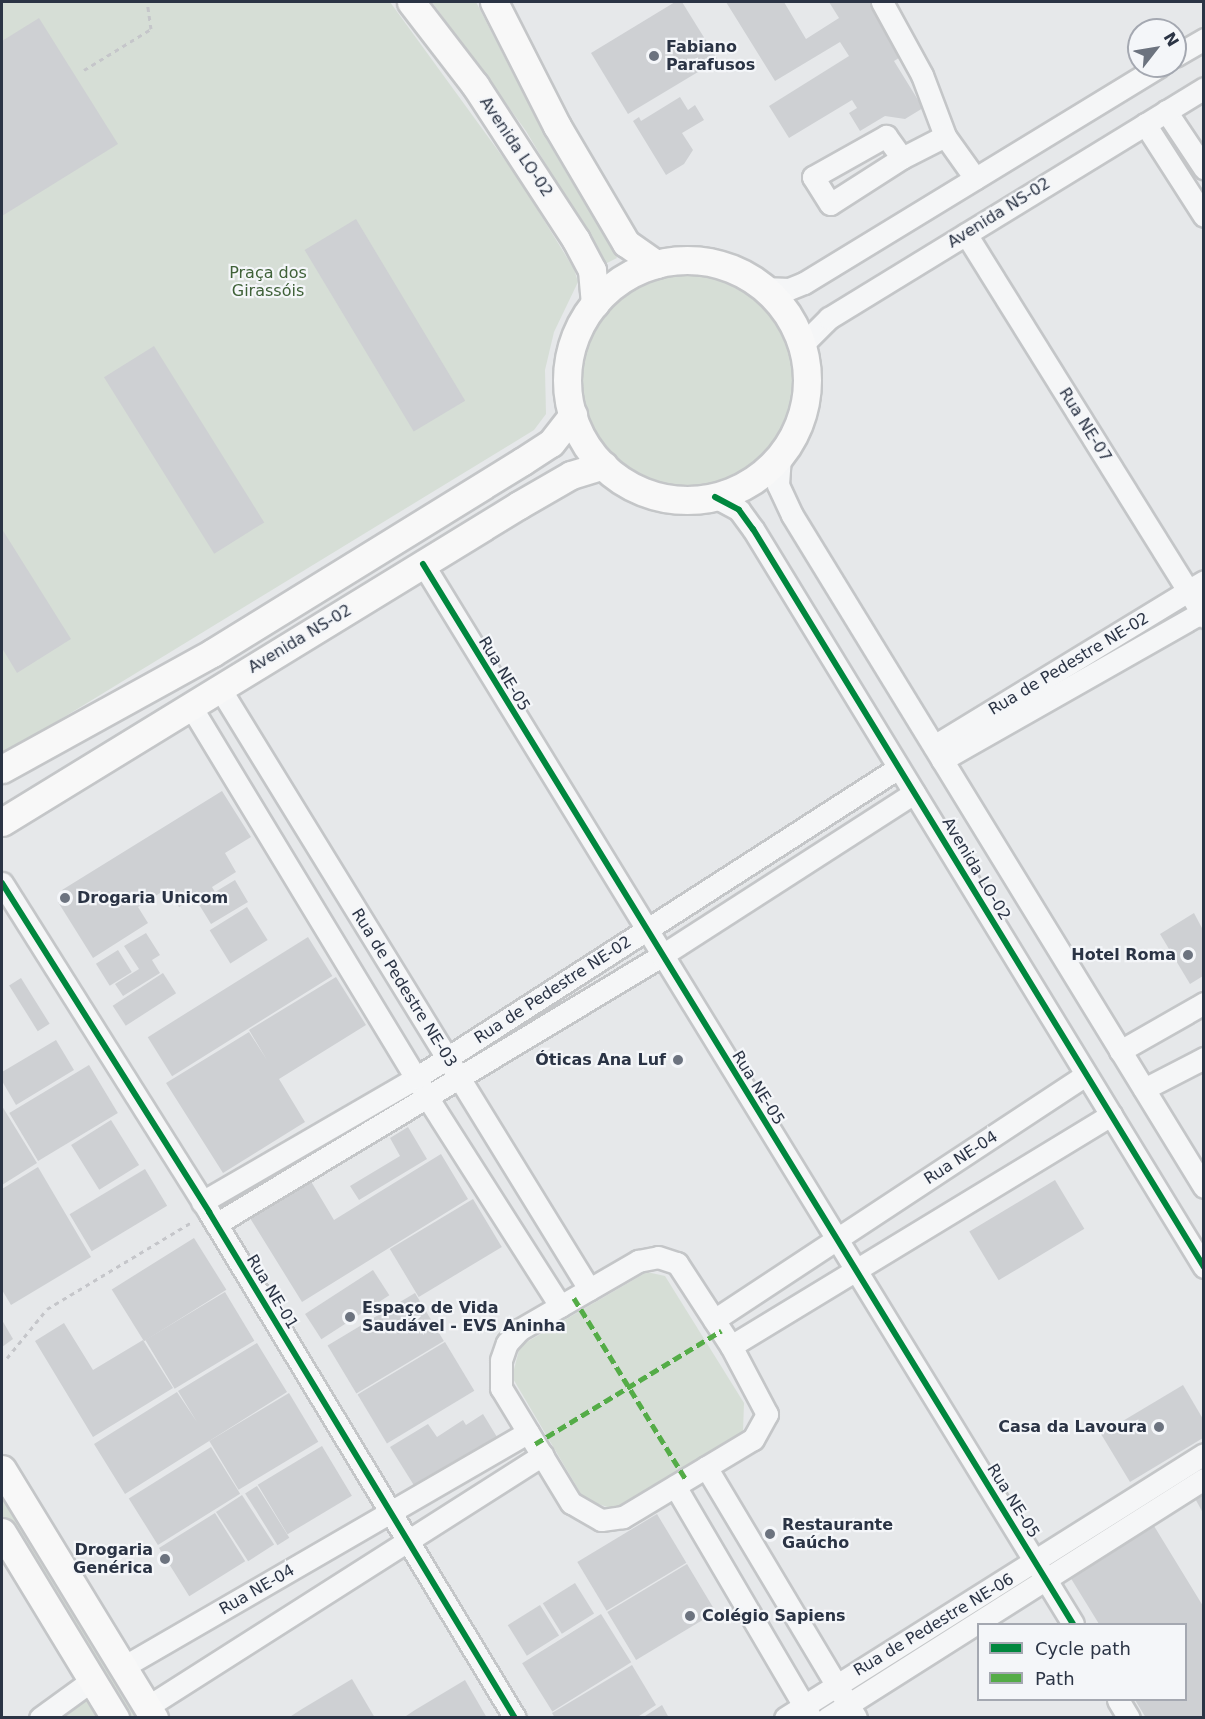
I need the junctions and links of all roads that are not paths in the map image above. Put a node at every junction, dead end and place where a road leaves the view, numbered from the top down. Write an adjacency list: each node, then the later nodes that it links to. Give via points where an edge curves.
1 (411, 2): 18 (main road, Avenida LO-02, via 480,94 570,231 591,269)
2 (494, 2): 16 (main road, via 557,126 626,243)
3 (882, 2): 10 (street, via 922,75)
4 (1203, 39): 5 (street)
5 (1187, 49)
6 (1139, 78): 13 (street)
7 (1203, 88): 8 (street, Avenida NS-02)
8 (1166, 111): 9 (street, Avenida NS-02); 12 (street)
9 (1145, 124): 14 (street); 15 (street, Avenida NS-02)
10 (945, 136): 11 (street); 13 (street)
11 (902, 158)
12 (1203, 168)
13 (975, 178): 17 (street, via 798,286)
14 (1203, 216)
15 (966, 234): 19 (street, Avenida NS-02, via 819,324); 25 (street, Rua NE-07)
16 (656, 264): 17 (main road, via 711,263 737,272); 18 (main road, via 622,279)
17 (762, 288): 19 (main road, via 786,313)
18 (595, 304): 20 (main road, via 579,329 571,353 568,385)
19 (801, 346): 21 (main road, via 805,404 795,434)
20 (573, 415): 22 (main road, via 583,438); 31 (main road, Avenida NS-02, via 551,443 513,467 212,653)
21 (780, 456): 23 (main road, via 753,480); 29 (street, Avenida LO-02, via 777,480 786,506)
22 (603, 465): 23 (main road, via 631,486 655,496 684,500); 24 (main road, Avenida NS-02, via 571,475)
23 (715, 497): 30 (street, Avenida LO-02, via 736,508 748,523)
24 (423, 564): 27 (main road, Avenida NS-02); 35 (street, Rua NE-05)
25 (1196, 586): 26 (street, Rua NE-07); 29 (street, Rua de Pedestre NE-02)
26 (1203, 614): 29 (street, Rua de Pedestre NE-02)
27 (219, 687): 28 (main road, Avenida NS-02); 39 (street, Rua de Pedestre NE-03)
28 (190, 705): 33 (main road, Avenida NS-02); 42 (street)
29 (938, 753): 38 (street, Avenida LO-02)
30 (898, 768): 32 (street, Avenida LO-02); 35 (street, Rua de Pedestre NE-02)
31 (2, 769)
32 (914, 793): 36 (street, Rua de Pedestre NE-02); 41 (street, Avenida LO-02)
33 (2, 822)
34 (2, 883): 48 (street, Rua NE-01)
35 (645, 932): 36 (street, Rua NE-05); 39 (street, Rua de Pedestre NE-02)
36 (661, 956): 43 (street, Rua de Pedestre NE-02); 49 (street, Rua NE-05)
37 (1203, 1003): 38 (street)
38 (1120, 1051): 44 (street, Avenida LO-02)
39 (448, 1058): 42 (street, Rua de Pedestre NE-02); 43 (street, Rua de Pedestre NE-03)
40 (1203, 1058): 44 (street)
41 (1086, 1075): 46 (street, Avenida LO-02); 49 (street, Rua NE-04)
42 (416, 1078): 45 (street); 48 (street, Rua de Pedestre NE-02)
43 (460, 1079): 45 (street, Rua de Pedestre NE-02); 52 (street, Rua de Pedestre NE-03)
44 (1144, 1089): 47 (street, Avenida LO-02)
45 (427, 1097): 48 (street, Rua de Pedestre NE-02); 53 (street)
46 (1111, 1115): 50 (street, Avenida LO-02); 51 (street)
47 (1203, 1187)
48 (209, 1213): 63 (street, Rua NE-01)
49 (836, 1240): 51 (street, Rua NE-05); 54 (street, Rua NE-04)
50 (1203, 1267)
51 (854, 1269): 55 (street); 66 (street, Rua NE-05)
52 (589, 1289): 53 (street); 54 (street, via 638,1261 658,1257 677,1263)
53 (560, 1306): 56 (street, via 519,1330 507,1343 501,1360 501,1388)
54 (714, 1320): 55 (street)
55 (731, 1346): 59 (street, via 767,1414 753,1439)
56 (528, 1432): 58 (street); 63 (street, Rua NE-04)
57 (1203, 1454): 66 (street, Rua de Pedestre NE-06)
58 (542, 1455): 62 (street, via 572,1503 601,1520 623,1517); 65 (street)
59 (706, 1467): 62 (street); 70 (street)
60 (2, 1469): 68 (main road)
61 (1203, 1479): 66 (street, Rua de Pedestre NE-06)
62 (675, 1486): 74 (street)
63 (391, 1513): 65 (street, Rua NE-01); 68 (street, Rua NE-04)
64 (2, 1532): 69 (main road)
65 (407, 1541): 73 (street); 77 (street, Rua NE-01)
66 (1041, 1572): 67 (street, Rua NE-05); 70 (street, Rua de Pedestre NE-06); 72 (street, Rua de Pedestre NE-06)
67 (1072, 1623)
68 (123, 1666): 73 (main road)
69 (91, 1682): 75 (main road); 76 (street)
70 (836, 1684): 72 (street); 74 (street, Rua de Pedestre NE-06)
71 (1120, 1701): 80 (street)
72 (852, 1711): 79 (street, Rua de Pedestre NE-06)
73 (151, 1712)
74 (807, 1712): 78 (street, Rua de Pedestre NE-06)
75 (108, 1715)
76 (40, 1718)
77 (515, 1718)
78 (785, 1718)
79 (827, 1718)
80 (1130, 1718)

